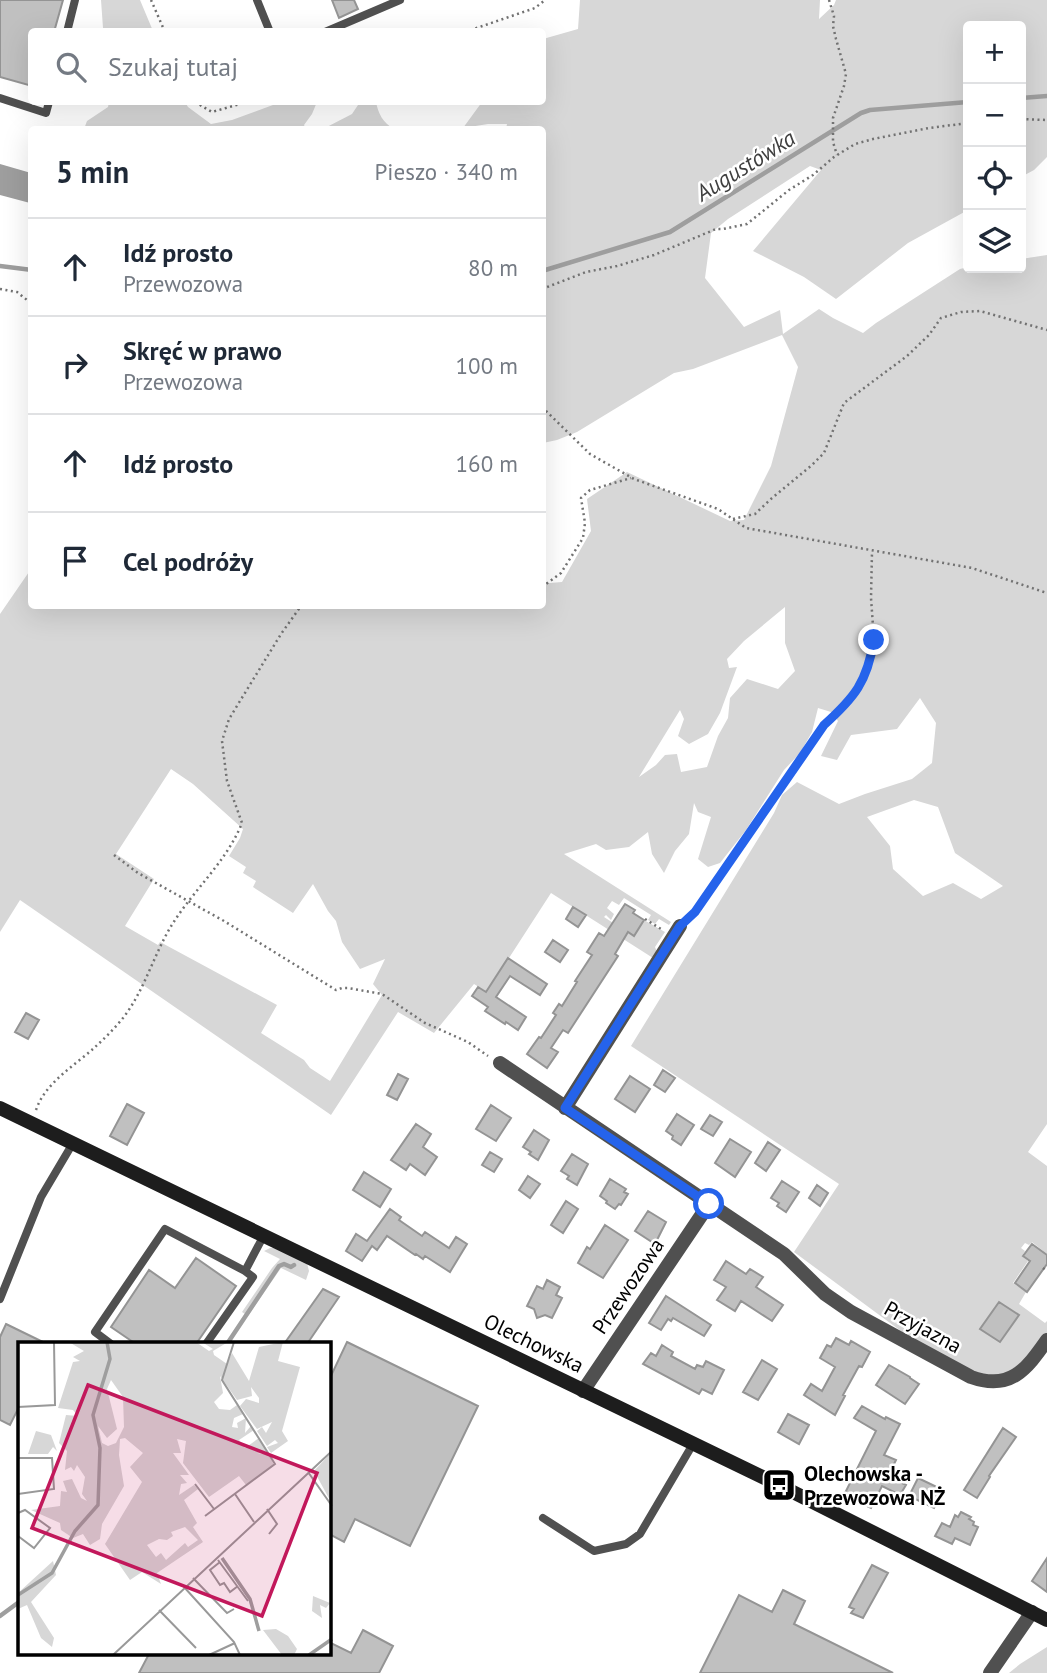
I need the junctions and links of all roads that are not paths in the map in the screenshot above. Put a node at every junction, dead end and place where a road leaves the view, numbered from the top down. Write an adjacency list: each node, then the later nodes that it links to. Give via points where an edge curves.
1 (75, 0): 4 (lane)
2 (257, 0): 5 (lane)
3 (400, 0): 6 (lane)
4 (68, 28)
5 (268, 28)
6 (334, 28)
7 (0, 98): 8 (lane, via 46,113)
8 (48, 105)
9 (676, 931): 12 (street)
10 (500, 1063): 12 (street)
11 (0, 1108): 13 (street, Olechowska)
12 (565, 1108): 14 (street)
13 (73, 1143): 15 (street, Olechowska); 17 (lane, via 41,1197)
14 (709, 1204): 18 (street, Przyjazna, via 784,1254 851,1312 971,1377 996,1382 1016,1376); 21 (street, Przewozowa)
15 (264, 1235): 16 (lane); 21 (street, Olechowska)
16 (245, 1271): 19 (lane, via 165,1229 94,1332); 20 (lane, via 253,1277)
17 (0, 1299)
18 (1047, 1340)
19 (108, 1342)
20 (207, 1342)
21 (583, 1391): 22 (street, Olechowska)
22 (692, 1444): 23 (lane, via 640,1534 626,1544 594,1551); 24 (street, Olechowska)
23 (543, 1518)
24 (1032, 1612): 25 (street, Olechowska); 26 (street)
25 (1047, 1620)
26 (990, 1673)

